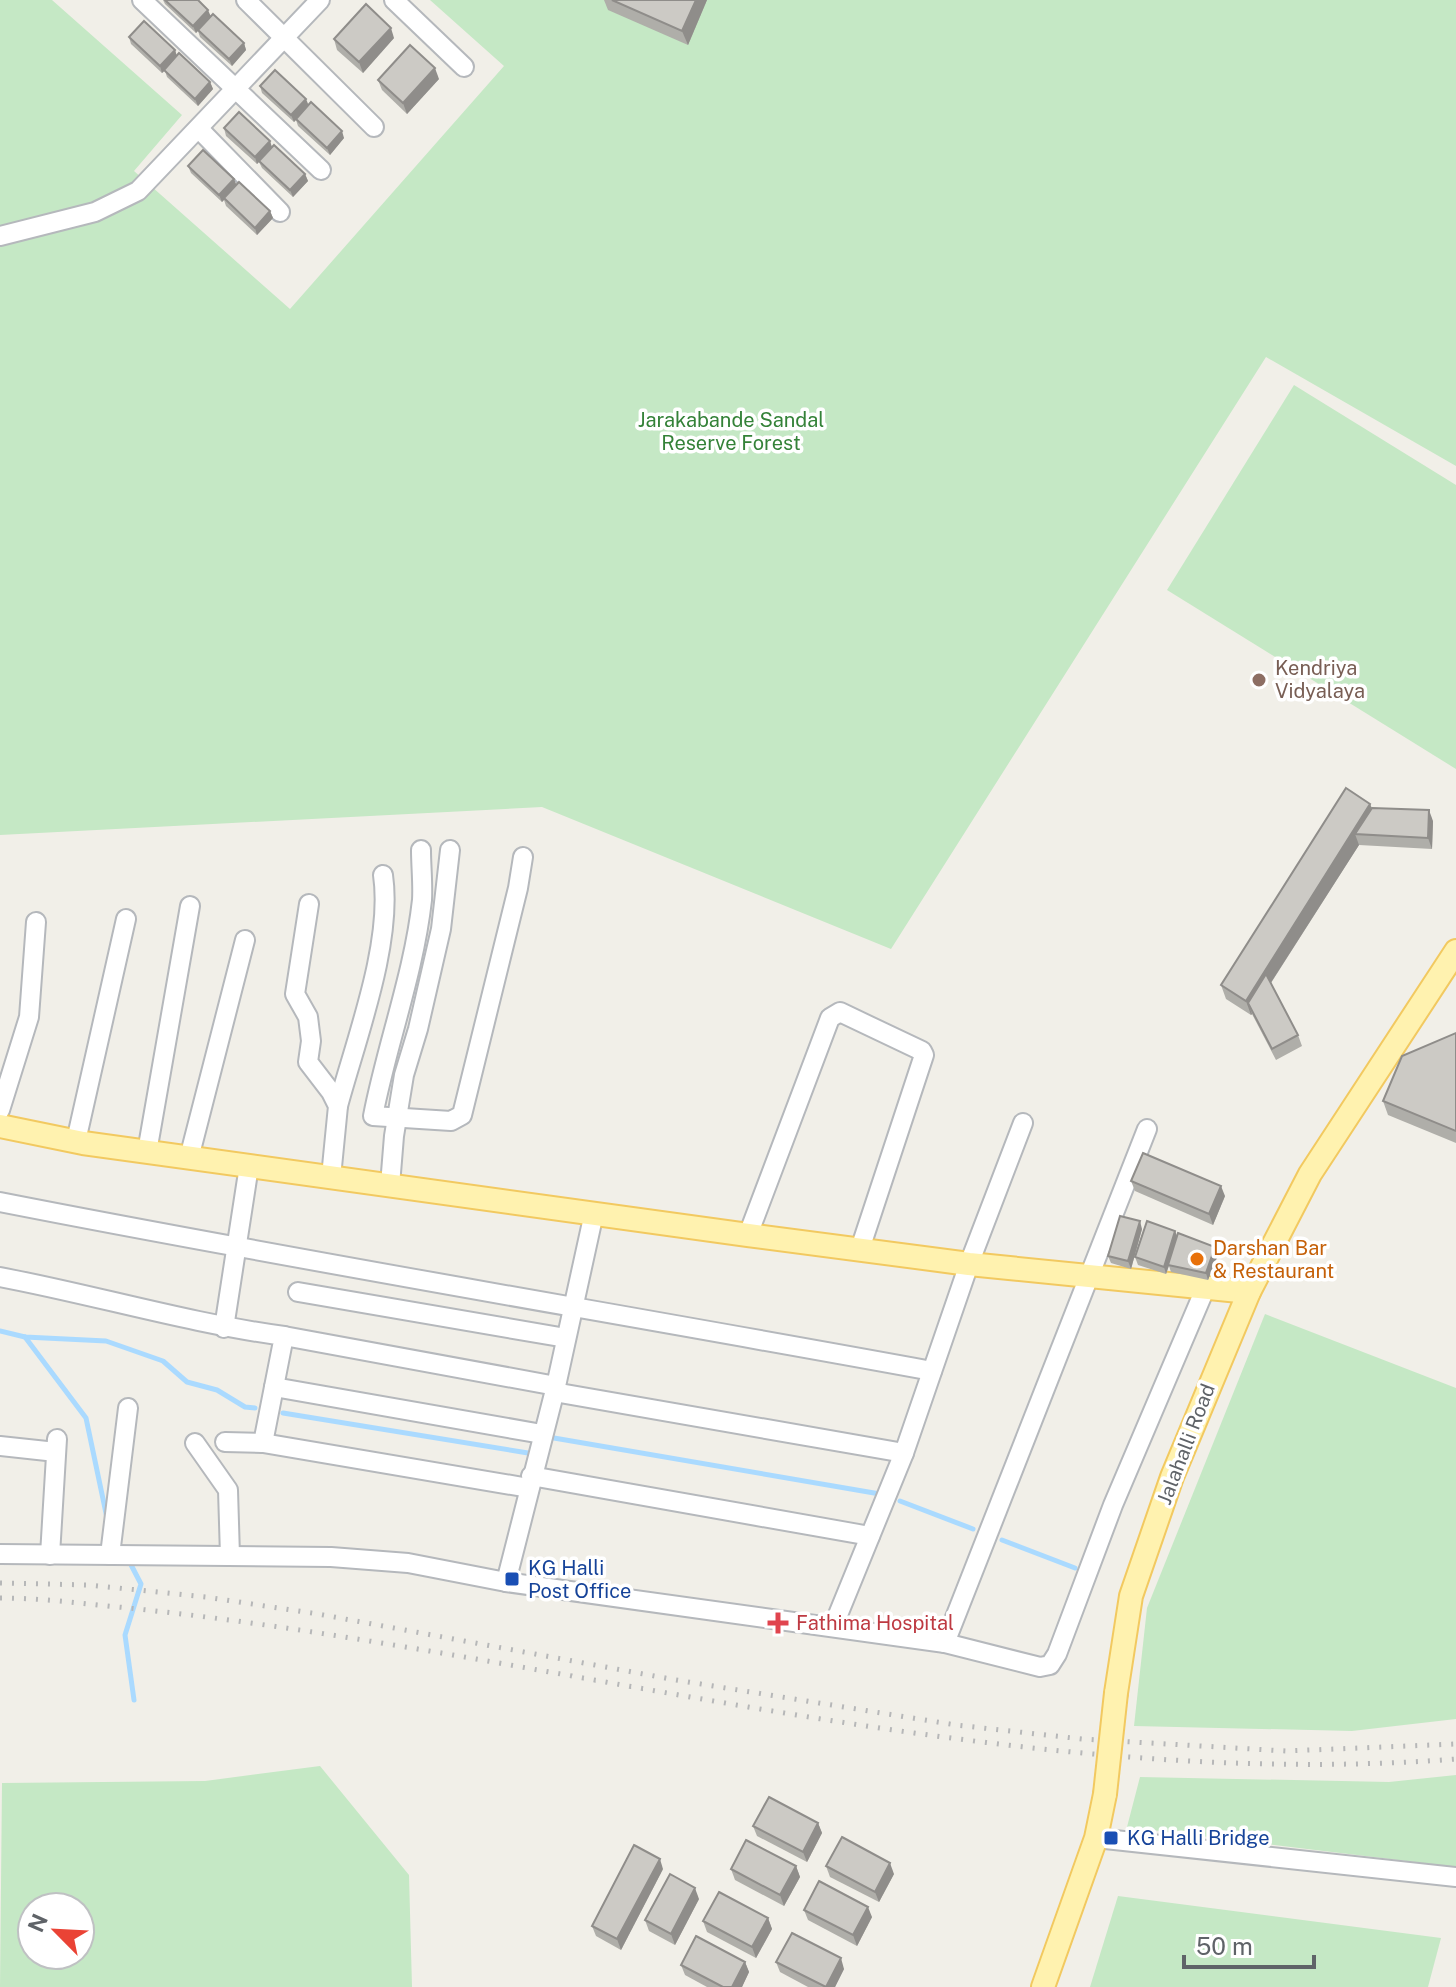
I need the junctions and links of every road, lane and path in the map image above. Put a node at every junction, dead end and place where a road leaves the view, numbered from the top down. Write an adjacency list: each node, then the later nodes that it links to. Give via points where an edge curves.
1 (142, 0): 7 (street)
2 (246, 0): 5 (street)
3 (320, 0): 5 (street)
4 (394, 0): 6 (street)
5 (284, 38): 7 (street); 8 (street)
6 (464, 67)
7 (235, 90): 9 (street); 10 (street)
8 (374, 127)
9 (199, 129): 11 (street); 12 (street, via 138,191 95,212)
10 (321, 170)
11 (280, 212)
12 (0, 236)
13 (421, 850): 25 (street, via 422,897 413,953 373,1116)
14 (450, 850): 25 (street, via 441,929)
15 (523, 857): 25 (street, via 462,1115 451,1121)
16 (383, 875): 23 (street, via 379,952)
17 (309, 904): 23 (street, via 295,994 308,1017 308,1062)
18 (190, 906): 30 (street)
19 (126, 919): 29 (street)
20 (36, 922): 24 (street, via 29,1017)
21 (245, 940): 31 (street)
22 (1454, 948): 45 (main road, Jalahalli Road, via 1310,1174)
23 (338, 1106): 33 (street)
24 (0, 1110)
25 (397, 1119): 34 (street)
26 (1023, 1123): 40 (street)
27 (0, 1126): 29 (main road)
28 (1147, 1129): 41 (street)
29 (76, 1141): 30 (main road)
30 (147, 1152): 31 (main road)
31 (189, 1158): 32 (main road)
32 (249, 1166): 33 (main road); 38 (street)
33 (331, 1177): 34 (main road)
34 (390, 1185): 36 (main road)
35 (0, 1202): 38 (street)
36 (594, 1213): 37 (main road); 46 (street)
37 (748, 1235): 39 (main road); 39 (street, via 830,1018 840,1012 924,1055)
38 (236, 1248): 46 (street); 47 (street)
39 (860, 1249): 40 (main road)
40 (969, 1264): 41 (main road); 50 (street)
41 (1090, 1276): 43 (main road); 68 (street)
42 (0, 1277): 47 (street)
43 (1205, 1289): 45 (main road); 68 (street, via 1050,1665 1040,1667)
44 (298, 1292): 49 (street)
45 (1249, 1292): 69 (main road, Jalahalli Road, bridge, via 1172,1477 1131,1596)
46 (574, 1305): 49 (street); 50 (street)
47 (224, 1328): 48 (street)
48 (284, 1336): 51 (street); 52 (street)
49 (566, 1338): 52 (street)
50 (932, 1371): 59 (street)
51 (274, 1387): 54 (street); 57 (street)
52 (555, 1389): 54 (street); 59 (street)
53 (128, 1408): 64 (street)
54 (542, 1434): 60 (street)
55 (225, 1442): 57 (street)
56 (195, 1443): 65 (street, via 228,1490)
57 (263, 1443): 60 (street)
58 (0, 1446): 63 (street, via 57,1445)
59 (904, 1453): 61 (street)
60 (530, 1482): 61 (street); 66 (street)
61 (870, 1536): 67 (street)
62 (0, 1554): 63 (street)
63 (50, 1555): 64 (street)
64 (110, 1555): 65 (street)
65 (230, 1556): 66 (street, via 408,1563)
66 (506, 1582): 67 (street)
67 (833, 1627): 68 (street)
68 (945, 1643)
69 (1096, 1838): 70 (street); 71 (main road, Jalahalli Road)
70 (1456, 1877)
71 (1043, 1987)

